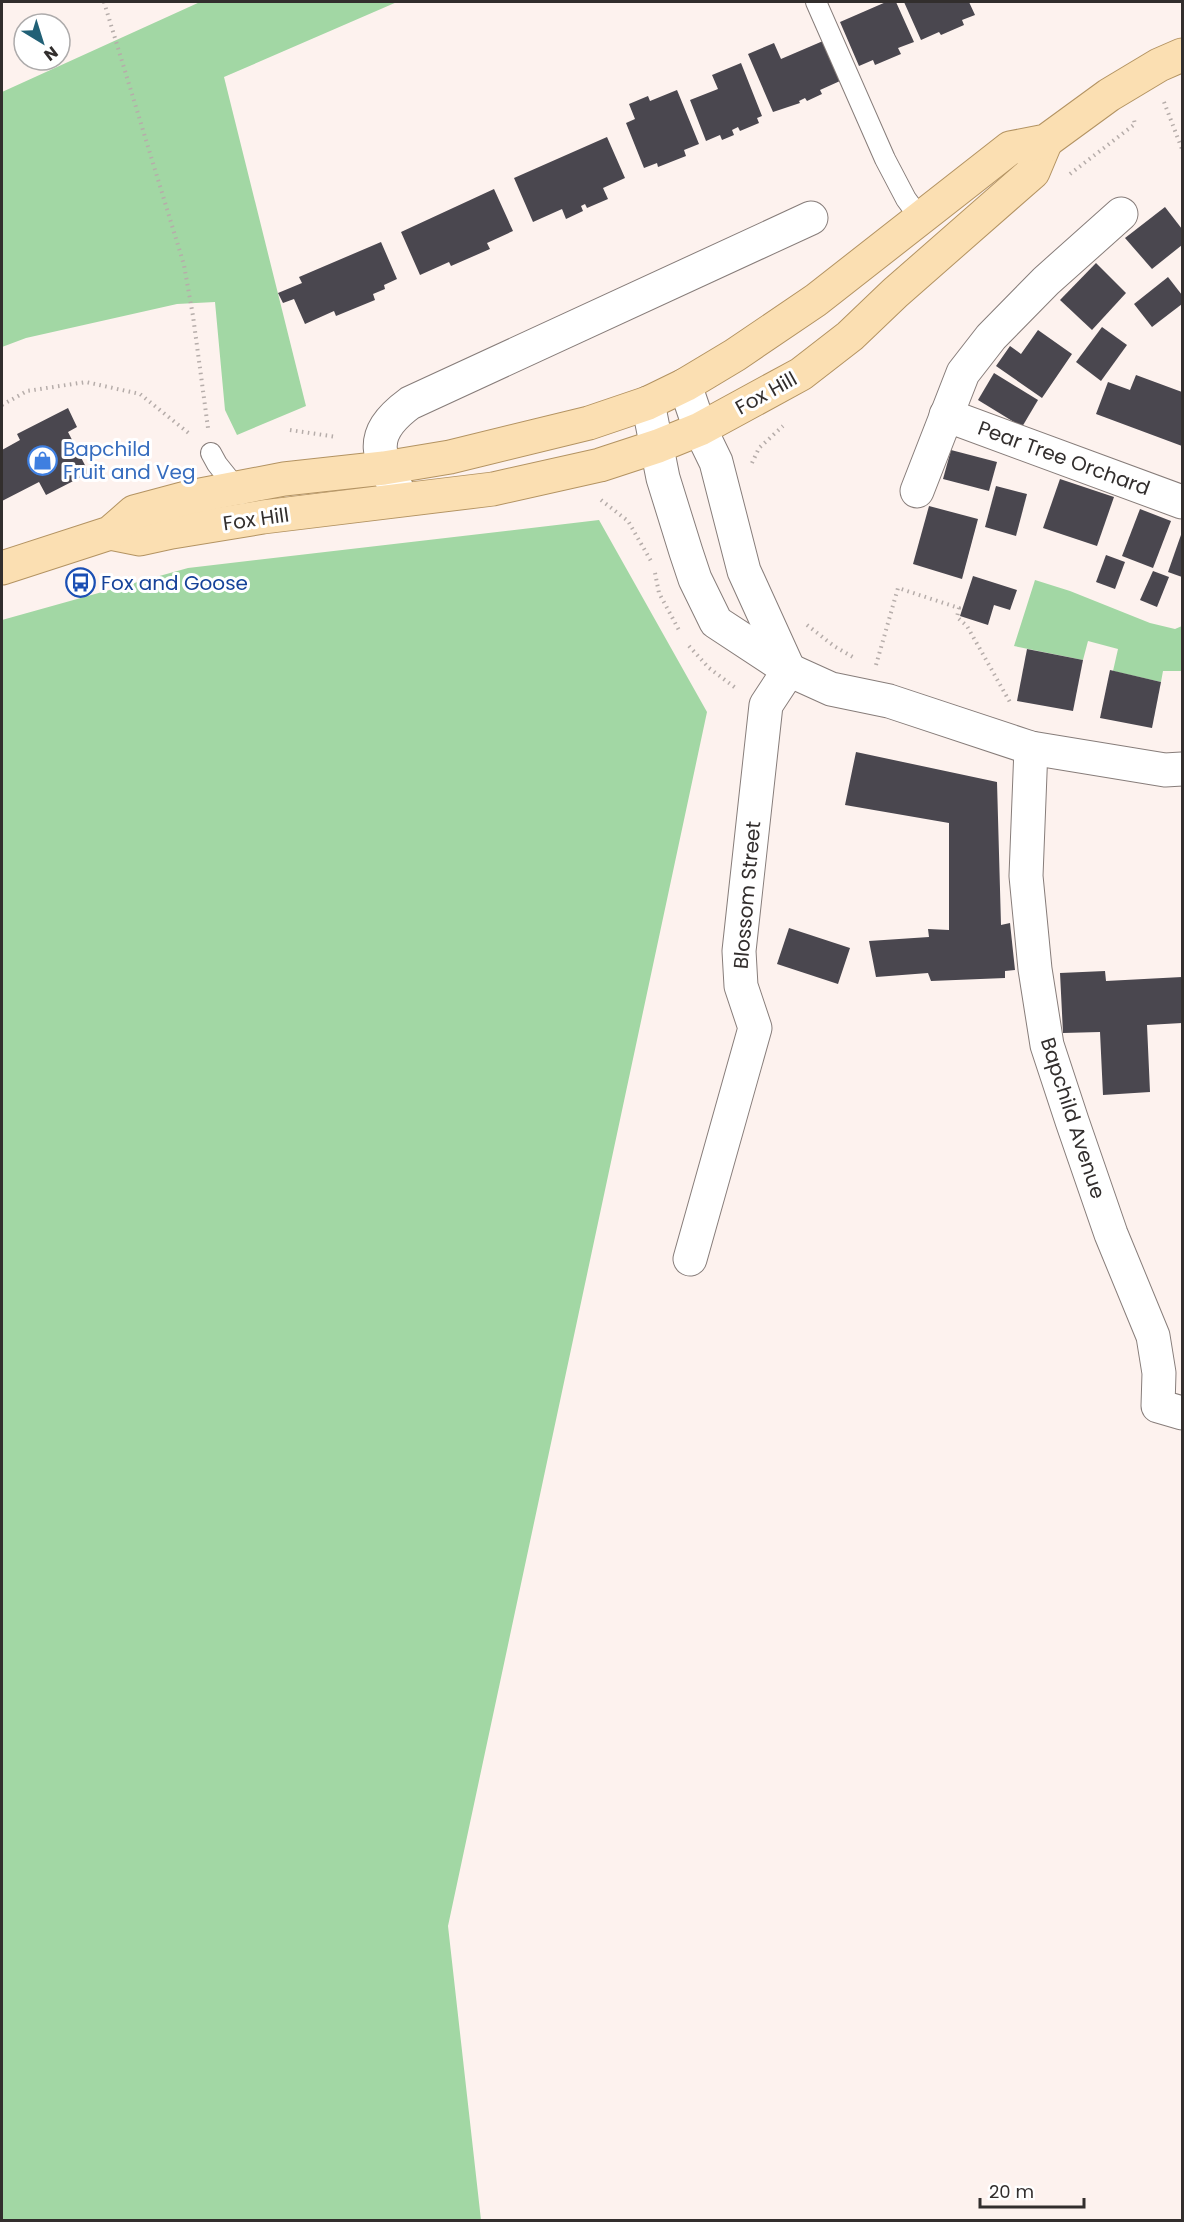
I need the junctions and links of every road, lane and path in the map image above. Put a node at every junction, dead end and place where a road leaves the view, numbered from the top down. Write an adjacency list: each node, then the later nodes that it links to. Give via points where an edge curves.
1 (104, 2): 15 (path, via 184,265)
2 (816, 2): 8 (lane, via 885,159)
3 (1163, 64): 4 (main road, Fox Hill, via 1109,95); 5 (path, via 1166,105)
4 (1046, 141): 8 (main road, Fox Hill, via 1010,148); 13 (main road, Fox Hill, via 1033,172 849,336 801,374)
5 (1182, 149)
6 (1121, 214): 12 (street, via 991,337 963,372)
7 (811, 218): 16 (street, via 410,403 387,424 379,440)
8 (920, 218): 9 (main road, Fox Hill, via 816,300)
9 (685, 385): 10 (main road, Fox Hill); 13 (street)
10 (648, 403): 14 (street); 16 (main road, Fox Hill, via 589,423 485,449)
11 (2, 405): 15 (path, via 27,391 86,382 140,394)
12 (946, 415): 18 (street); 21 (street, Pear Tree Orchard)
13 (700, 429): 14 (main road, Fox Hill); 26 (street, via 716,462 744,571)
14 (658, 446): 20 (main road, Fox Hill, via 600,465 493,489); 26 (street, via 663,478 686,552 716,622)
15 (211, 453): 17 (lane)
16 (384, 468): 17 (main road, Fox Hill, via 284,478); 20 (street)
17 (235, 488): 22 (lane); 23 (main road, Fox Hill, via 134,512)
18 (917, 491)
19 (597, 496): 27 (path, via 628,521 652,563 659,593 693,652 740,691)
20 (403, 499): 22 (main road, Fox Hill)
21 (1182, 502)
22 (263, 518): 23 (main road, Fox Hill, via 140,539)
23 (110, 533): 24 (main road, Fox Hill)
24 (2, 568)
25 (875, 668): 28 (path, via 898,588 959,608 957,617 967,626)
26 (789, 670): 27 (street, Blossom Street); 29 (street, via 831,689 889,701)
27 (766, 705): 31 (street, Blossom Street, via 739,951 741,986 755,1029)
28 (1014, 710)
29 (1031, 748): 30 (street, via 1165,770); 32 (street, Bapchild Avenue, via 1026,876 1047,1045 1111,1234 1153,1336)
30 (1182, 769)
31 (690, 1259)
32 (1170, 1410)

